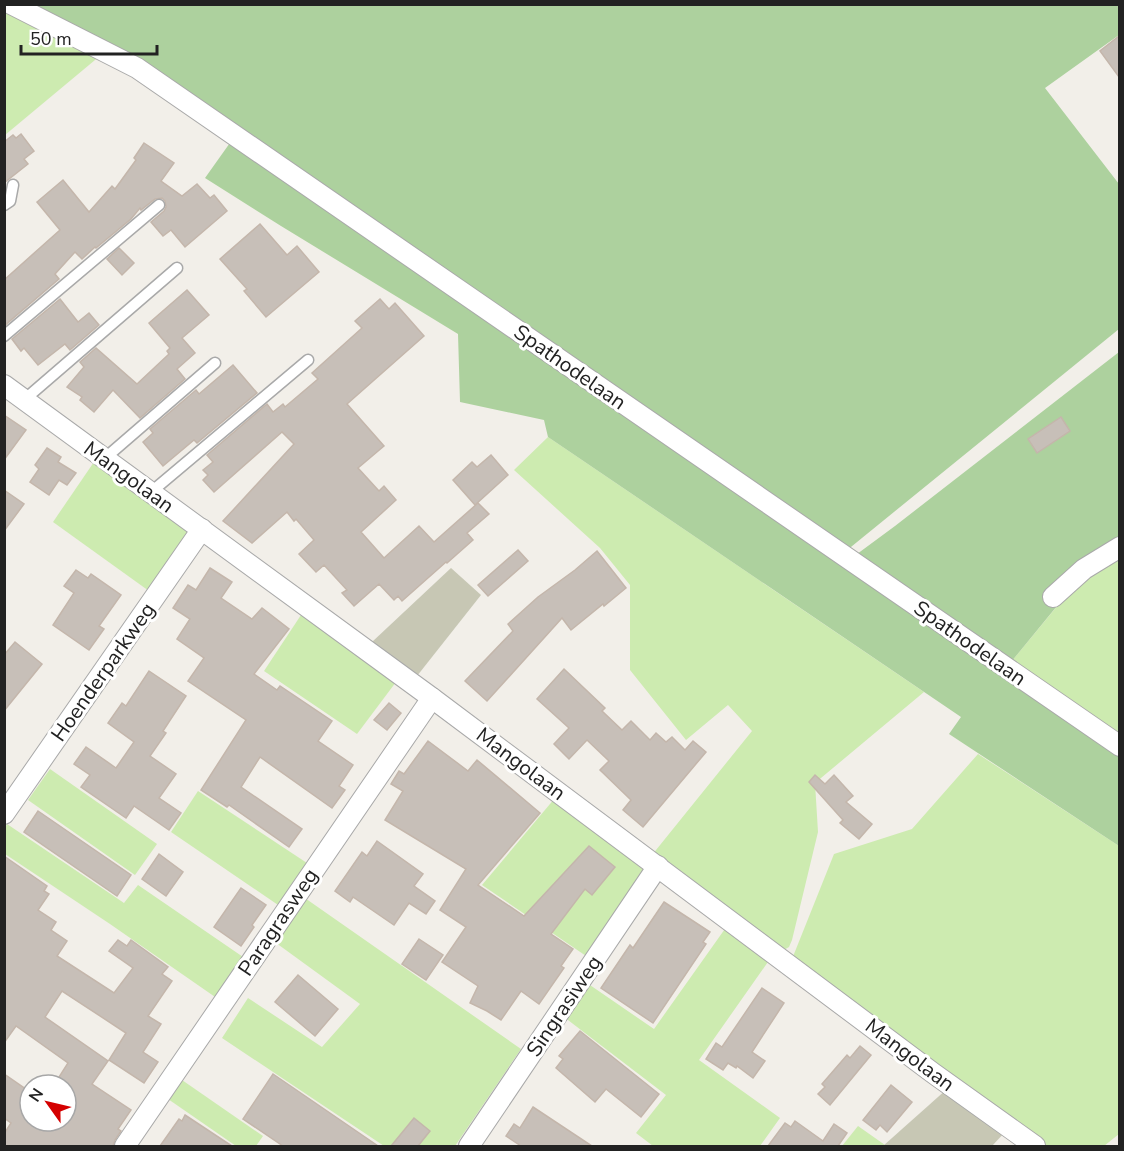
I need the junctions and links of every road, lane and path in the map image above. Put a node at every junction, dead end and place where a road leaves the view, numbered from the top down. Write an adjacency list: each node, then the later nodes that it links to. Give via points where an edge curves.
1 (11, 4): 17 (street, Spathodelaan, via 137,68)
2 (14, 185): 3 (lane, via 10,201)
3 (4, 206)
4 (159, 206): 6 (lane)
5 (177, 268): 10 (lane)
6 (4, 336)
7 (308, 360): 12 (lane)
8 (216, 363): 11 (lane)
9 (4, 385): 10 (street, Mangolaan)
10 (24, 399): 11 (street, Mangolaan)
11 (104, 459): 12 (street, Mangolaan)
12 (150, 493): 13 (street, Mangolaan)
13 (202, 529): 16 (street, Mangolaan); 18 (street, Hoenderparkweg)
14 (1119, 547): 15 (street, via 1084,569)
15 (1053, 597)
16 (432, 698): 19 (street, Mangolaan); 20 (street, Paragrasweg)
17 (1119, 746)
18 (4, 814)
19 (658, 866): 21 (street, Singrasiweg); 22 (street, Mangolaan)
20 (125, 1146)
21 (469, 1146)
22 (1035, 1146)

